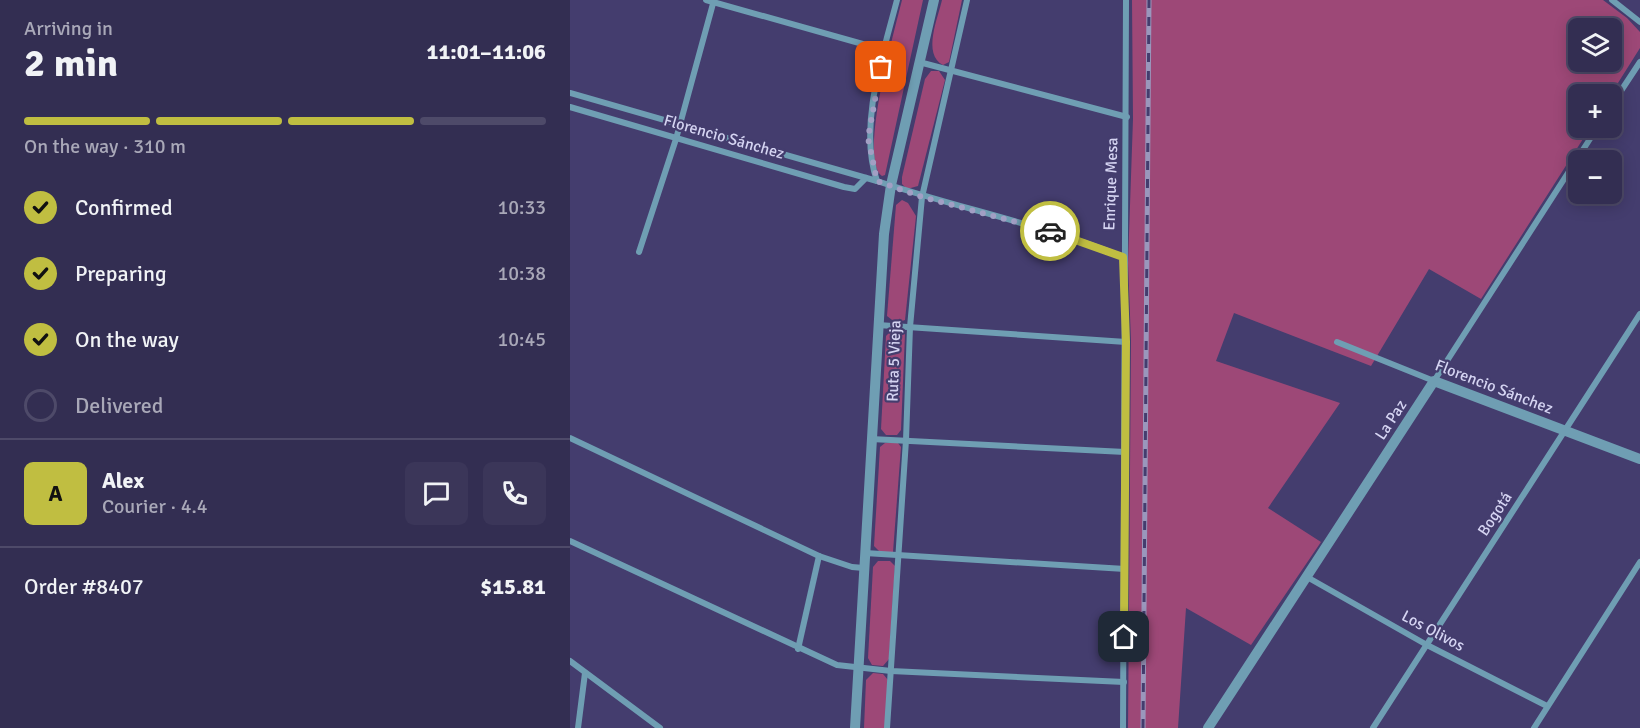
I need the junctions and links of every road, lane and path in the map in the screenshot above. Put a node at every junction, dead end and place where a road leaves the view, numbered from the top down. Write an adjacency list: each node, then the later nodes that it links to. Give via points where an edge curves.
1 (897, 0): 8 (street)
2 (933, 0): 9 (street, Ruta 5 Vieja)
3 (967, 0): 11 (street, Ruta 5 Vieja)
4 (1126, 0): 15 (street, Enrique Mesa)
5 (1612, 0): 7 (street)
6 (711, 1): 8 (street); 16 (street)
7 (1640, 22)
8 (884, 50): 20 (street, via 868,138)
9 (919, 62): 11 (street); 21 (street, Ruta 5 Vieja)
10 (1640, 62): 12 (street)
11 (950, 71): 15 (street); 22 (street, Ruta 5 Vieja)
12 (1622, 89)
13 (570, 93): 16 (street, Florencio Sánchez)
14 (570, 107): 18 (street, Florencio Sánchez)
15 (1127, 117): 24 (street, Enrique Mesa)
16 (680, 125): 18 (street); 19 (street, Florencio Sánchez)
17 (1591, 138): 30 (street, La Paz)
18 (676, 139): 19 (street, Florencio Sánchez, via 844,187 855,189); 23 (street)
19 (866, 178): 20 (street, Florencio Sánchez)
20 (877, 181): 21 (street, Florencio Sánchez)
21 (891, 185): 22 (street, Florencio Sánchez); 26 (street, Ruta 5 Vieja)
22 (922, 197): 24 (street, Florencio Sánchez, via 1082,241); 27 (street, Ruta 5 Vieja)
23 (639, 252)
24 (1123, 257): 28 (street, Enrique Mesa)
25 (1640, 314): 31 (street, Bogotá)
26 (878, 325): 27 (street); 33 (street, Ruta 5 Vieja)
27 (910, 327): 28 (street); 34 (street, Ruta 5 Vieja)
28 (1126, 342): 35 (street, Enrique Mesa)
29 (1337, 342): 30 (street, Florencio Sánchez)
30 (1434, 381): 31 (street, Florencio Sánchez); 44 (street, La Paz)
31 (1566, 430): 36 (street, Florencio Sánchez); 45 (street, Bogotá)
32 (570, 438): 39 (street)
33 (871, 438): 34 (street); 38 (street, Ruta 5 Vieja)
34 (906, 440): 35 (street); 40 (street, Ruta 5 Vieja)
35 (1125, 452): 43 (street, Enrique Mesa)
36 (1640, 459)
37 (570, 541): 46 (street)
38 (865, 554): 40 (street); 42 (street, Ruta 5 Vieja)
39 (819, 556): 42 (street); 46 (street)
40 (898, 556): 43 (street); 49 (street, Ruta 5 Vieja)
41 (1640, 562): 52 (street)
42 (864, 568): 48 (street, Ruta 5 Vieja)
43 (1125, 569): 51 (street, Enrique Mesa)
44 (1307, 577): 45 (street, Los Olivos); 60 (street, La Paz)
45 (1427, 645): 52 (street, Los Olivos); 61 (street, Bogotá)
46 (798, 649): 48 (street, via 837,665)
47 (570, 661): 50 (street)
48 (858, 668): 49 (street); 57 (street, Ruta 5 Vieja)
49 (891, 671): 51 (street); 58 (street, Ruta 5 Vieja)
50 (585, 673): 54 (street); 56 (street)
51 (1124, 682): 59 (street, Enrique Mesa)
52 (1547, 706): 62 (street)
53 (570, 715): 54 (street)
54 (579, 716): 55 (street)
55 (578, 728)
56 (660, 728)
57 (855, 728)
58 (887, 728)
59 (1123, 728)
60 (1208, 728)
61 (1373, 728)
62 (1534, 728)

